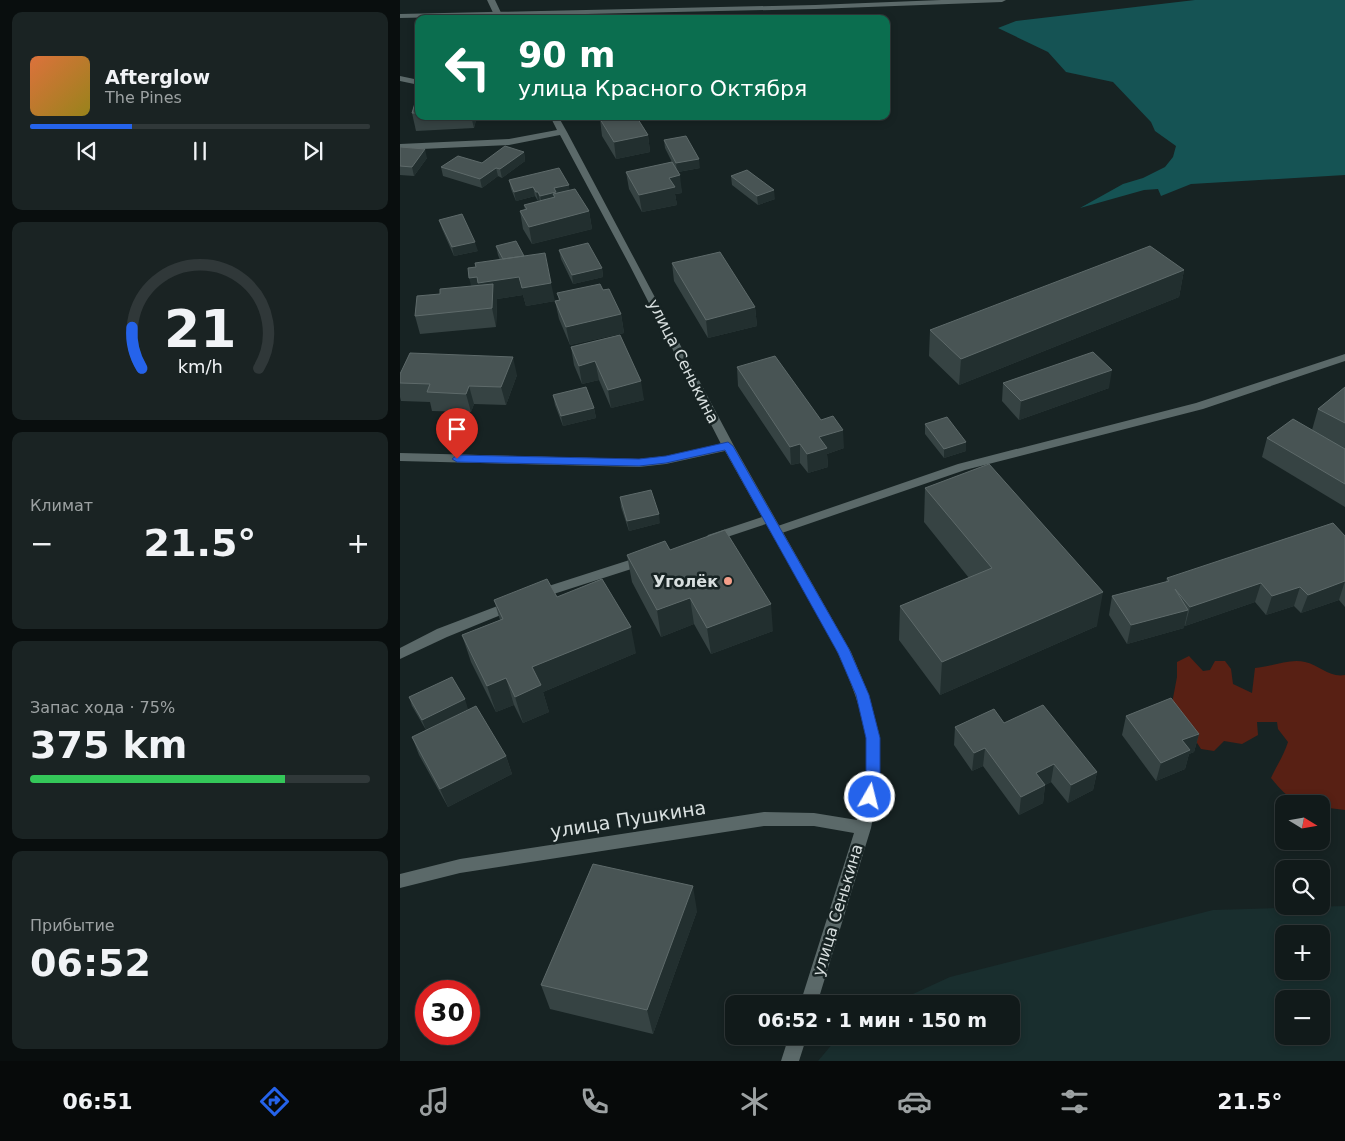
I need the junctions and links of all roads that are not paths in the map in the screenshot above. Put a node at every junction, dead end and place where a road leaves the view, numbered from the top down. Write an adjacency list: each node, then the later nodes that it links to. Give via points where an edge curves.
1 (491, 0): 3 (street)
2 (1002, 0): 4 (street)
3 (498, 15)
4 (538, 15)
5 (400, 16): 6 (street)
6 (415, 16)
7 (400, 78): 8 (street)
8 (415, 82)
9 (556, 120): 10 (street, улица Сенькина)
10 (563, 132): 11 (street, via 508,142); 13 (street, улица Сенькина)
11 (400, 146)
12 (1345, 357): 16 (street, via 1199,406 962,467)
13 (728, 446): 14 (street, via 666,460 639,462); 15 (street, улица Сенькина)
14 (400, 457)
15 (768, 519): 16 (street, улица Сенькина); 17 (street)
16 (776, 531): 20 (street, улица Сенькина, via 844,652 862,695 873,738 873,781)
17 (698, 542)
18 (661, 554): 19 (street, via 540,594 442,633)
19 (400, 654)
20 (863, 828): 21 (street, улица Пушкина, via 823,819 764,819 460,866); 22 (street, улица Сенькина)
21 (400, 880)
22 (811, 995)
23 (795, 1045): 24 (street)
24 (790, 1061)

